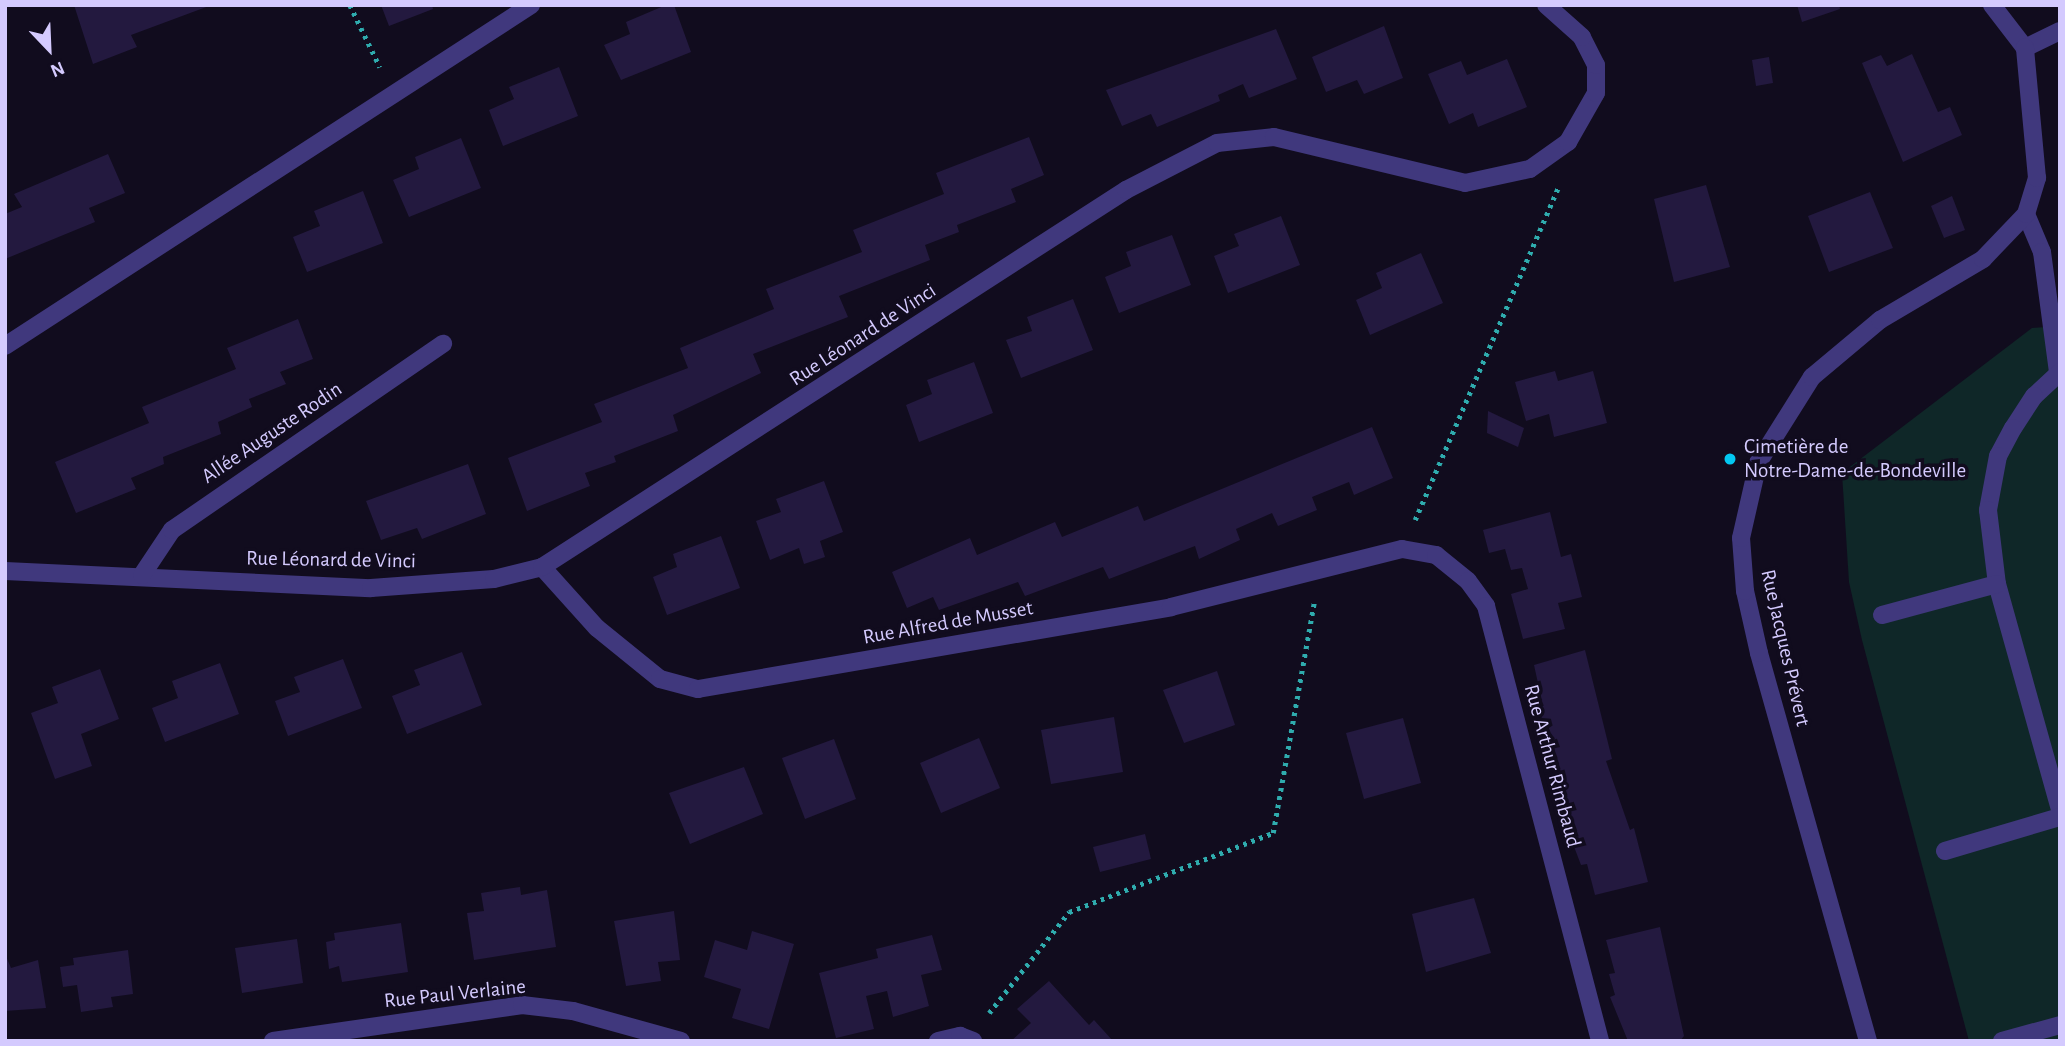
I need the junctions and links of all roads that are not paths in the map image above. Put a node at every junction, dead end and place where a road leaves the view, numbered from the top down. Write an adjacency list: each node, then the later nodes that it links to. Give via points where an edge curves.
1 (531, 5): 8 (street)
2 (1546, 5): 11 (street, Rue Léonard de Vinci, via 1582,37 1596,65 1596,93 1568,142 1530,169 1465,183 1274,137 1217,143 1126,190)
3 (1992, 5): 5 (street)
4 (2060, 32): 5 (street)
5 (2025, 48): 6 (street, Rue Jacques Prévert, via 2037,178)
6 (2026, 214): 9 (street, via 2042,252); 25 (street, Rue Jacques Prévert, via 1983,259 1860,333 1812,377 1758,463 1741,538 1759,653)
7 (443, 344): 13 (street, Allée Auguste Rodin, via 172,530)
8 (5, 346)
9 (2059, 372): 14 (street, via 2034,396 1998,456 1988,510)
10 (1402, 548): 11 (street, Rue Alfred de Musset, via 1171,607 698,689 660,679 588,620); 24 (street, Rue Arthur Rimbaud, via 1436,555 1454,567 1486,606)
11 (542, 567): 13 (street, Rue Léonard de Vinci, via 494,579 371,588)
12 (5, 571): 13 (street, Rue Léonard de Vinci)
13 (142, 575)
14 (1997, 584): 15 (street); 16 (street)
15 (1882, 615)
16 (2060, 810)
17 (2060, 817): 18 (street)
18 (1945, 851)
19 (2060, 1025): 26 (street)
20 (972, 1039): 23 (street)
21 (273, 1041): 22 (street, Rue Paul Verlaine, via 522,1005 573,1011)
22 (681, 1041)
23 (938, 1041)
24 (1600, 1041)
25 (1868, 1041)
26 (2002, 1041)

